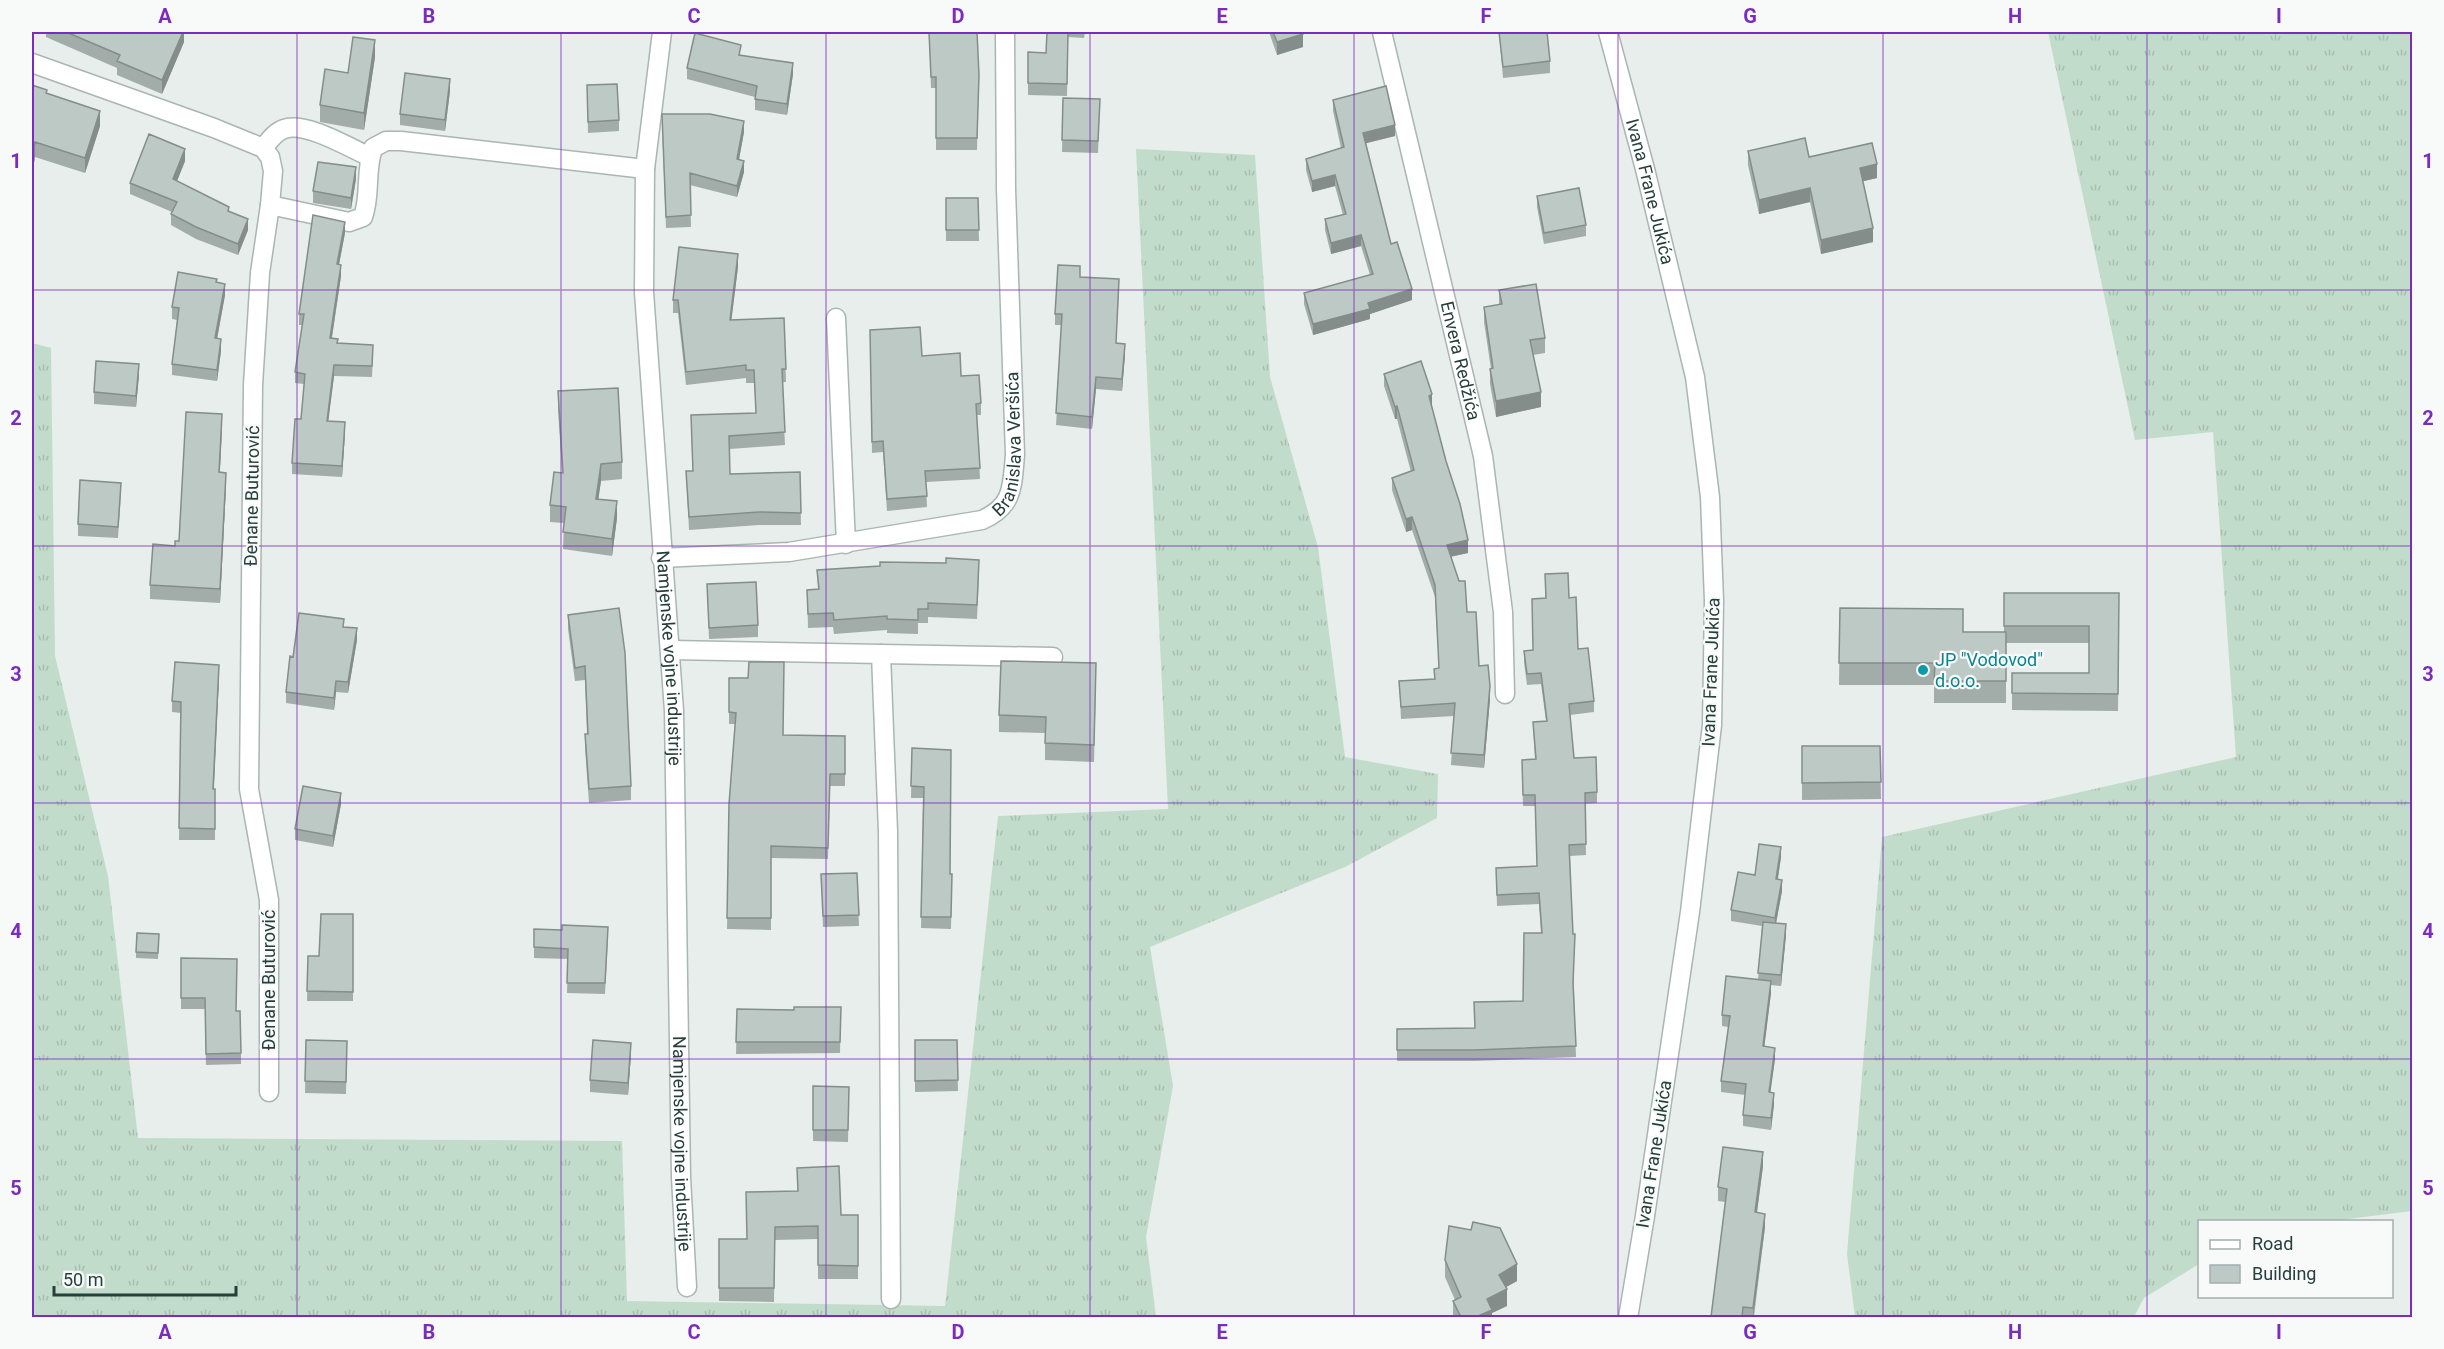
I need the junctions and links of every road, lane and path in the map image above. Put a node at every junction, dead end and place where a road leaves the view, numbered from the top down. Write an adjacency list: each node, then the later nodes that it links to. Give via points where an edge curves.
1 (662, 32): 8 (street, Namjenske vojne industrije)
2 (1005, 32): 11 (street, Branislava Veršića, via 1015,455 1012,487 998,513 982,520)
3 (1382, 32): 16 (street, Envera Redžića, via 1483,456 1503,612)
4 (1608, 32): 20 (street, Ivana Frane Jukića, via 1695,377 1710,497 1714,601 1712,726 1690,912)
5 (32, 63): 6 (street)
6 (263, 148): 7 (street, via 285,128 303,127); 9 (street, Đenane Buturović, via 273,171)
7 (370, 157): 8 (street, via 373,148 386,141 401,141); 9 (street, via 368,204 363,217 349,222)
8 (645, 169): 12 (street, Namjenske vojne industrije, via 644,292)
9 (270, 206): 17 (street, Đenane Buturović, via 260,273 253,385 249,789 269,900)
10 (836, 318): 11 (street)
11 (846, 544): 12 (street, Branislava Veršića, via 789,552)
12 (661, 558): 13 (street, Namjenske vojne industrije)
13 (671, 650): 14 (street); 18 (street, Namjenske vojne industrije, via 681,1177)
14 (880, 654): 15 (street); 19 (street, via 888,832)
15 (1053, 657)
16 (1505, 694)
17 (269, 1092)
18 (687, 1287)
19 (891, 1299)
20 (1628, 1317)

